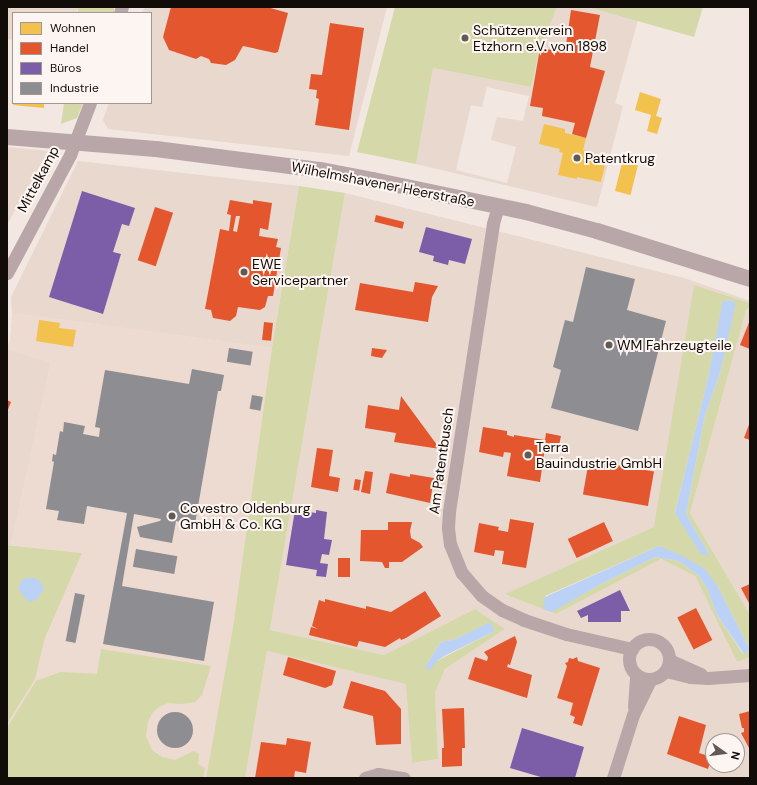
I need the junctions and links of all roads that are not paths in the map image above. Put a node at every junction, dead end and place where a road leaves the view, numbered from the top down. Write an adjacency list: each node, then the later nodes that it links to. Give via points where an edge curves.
1 (90, 104): 3 (street, Mittelkamp)
2 (7, 137): 3 (street, Wilhelmshavener Heerstraße)
3 (75, 143): 4 (street, Wilhelmshavener Heerstraße, via 156,149 321,170); 5 (street, Mittelkamp)
4 (498, 206): 6 (street, Wilhelmshavener Heerstraße, via 597,231); 7 (street, Am Patentbusch, via 493,224 449,512 450,544 462,573 482,596 515,617)
5 (7, 273)
6 (750, 279)
7 (631, 654): 8 (street, via 642,641 655,640 665,647); 10 (street, via 630,665)
8 (667, 665): 9 (street, via 690,677); 11 (street, via 658,677)
9 (750, 674)
10 (636, 675): 11 (street); 12 (street)
11 (650, 680): 12 (street)
12 (633, 715): 15 (street)
13 (365, 778): 14 (street, via 378,774)
14 (404, 778)
15 (613, 778)

